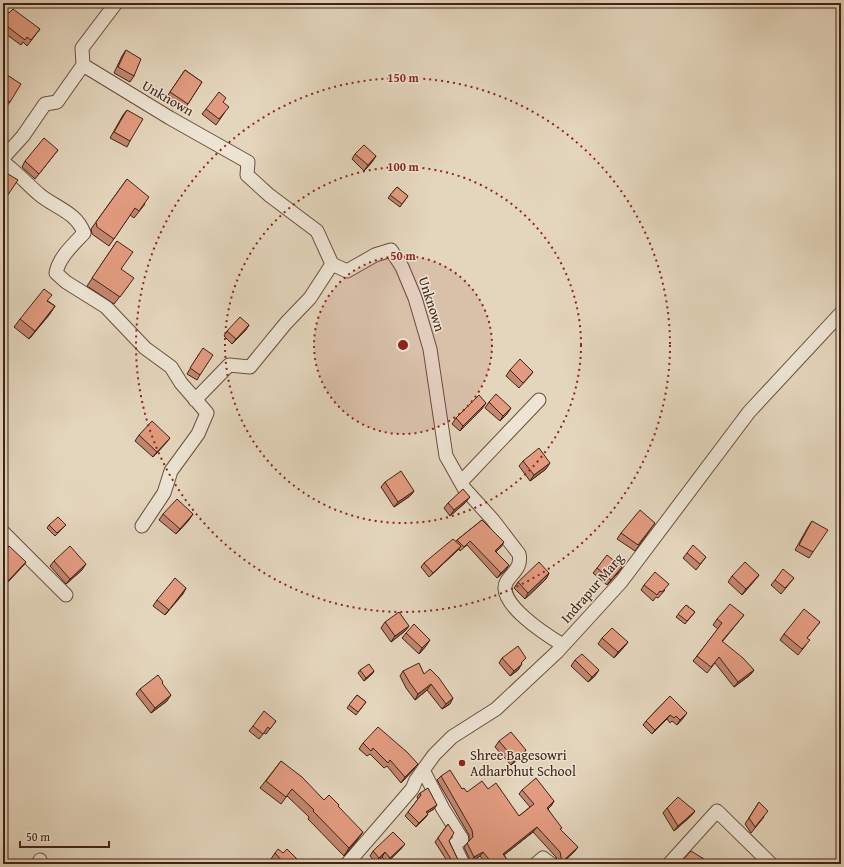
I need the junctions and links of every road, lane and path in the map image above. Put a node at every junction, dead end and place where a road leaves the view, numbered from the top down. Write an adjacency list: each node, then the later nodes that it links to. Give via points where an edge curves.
1 (116, 3): 2 (street, via 82,48)
2 (83, 65): 3 (street, via 57,102 45,104 23,136); 5 (street, Unknown, via 157,111 248,162 247,174 269,195 318,231)
3 (3, 158)
4 (3, 162): 7 (street, via 41,196 70,213 82,228 84,233 69,248 56,273 106,307 145,348 170,367)
5 (332, 264): 7 (street, via 310,298 250,367 229,366); 9 (street, Unknown, via 347,272 375,255 391,250 402,268 415,298 430,349 446,456)
6 (841, 313): 13 (street, Indrapur Marg, via 749,412 621,582)
7 (195, 400): 10 (street, via 207,413 198,434 171,471 164,493)
8 (539, 400): 9 (street)
9 (461, 482): 13 (street, Unknown, via 519,554 517,569 504,588 506,597 515,609)
10 (142, 526)
11 (3, 532): 12 (street)
12 (66, 595)
13 (562, 645): 14 (street, Indrapur Marg, via 496,709 452,737)
14 (423, 770): 15 (street, Indrapur Marg, via 412,790); 16 (street, via 462,840 454,845)
15 (347, 864)
16 (463, 864)
17 (536, 864): 18 (street, via 543,858)
18 (552, 864)
19 (669, 864): 20 (street, via 716,811)
20 (771, 864)

